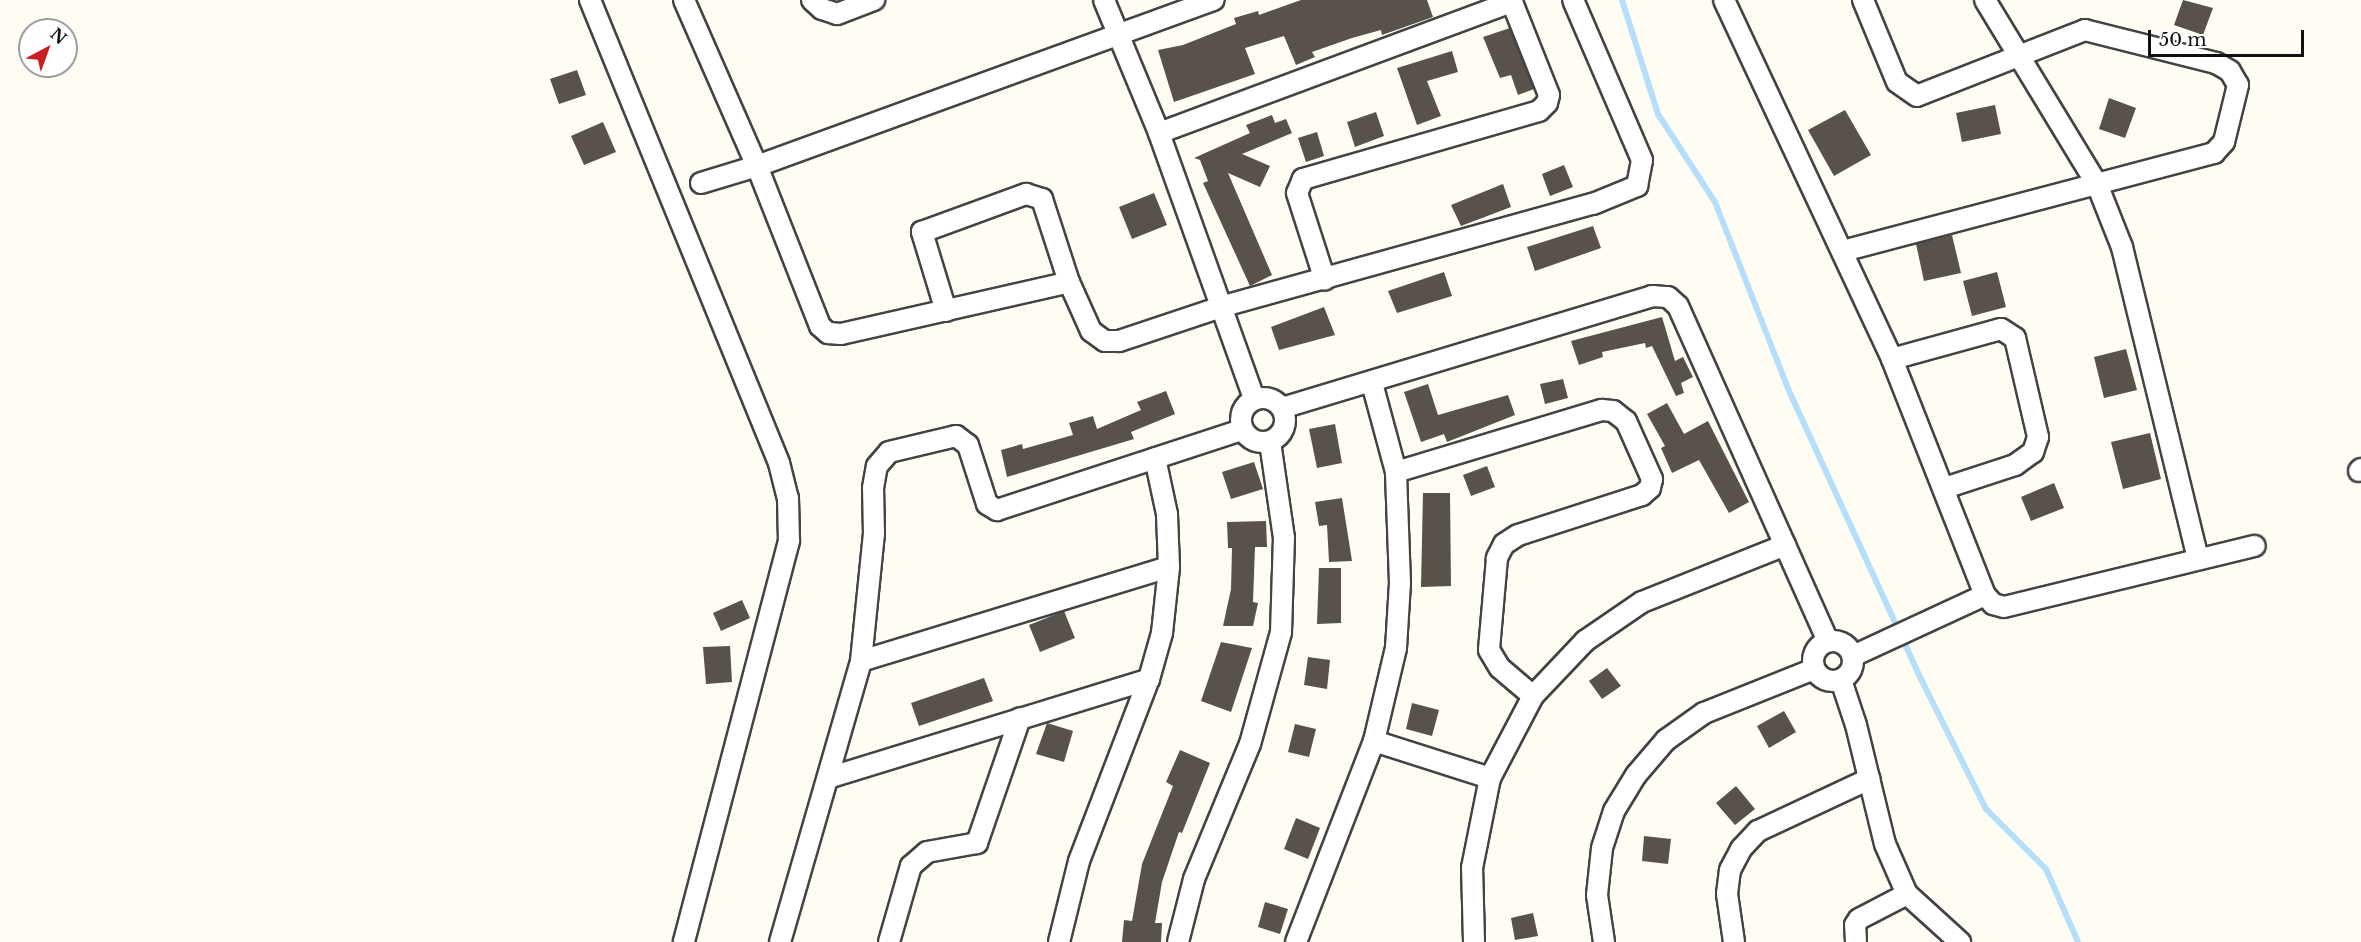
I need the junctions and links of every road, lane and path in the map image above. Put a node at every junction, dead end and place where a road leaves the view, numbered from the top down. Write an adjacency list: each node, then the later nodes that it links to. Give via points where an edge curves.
1 (590, 0): 50 (street, via 779,463 788,498 789,541)
2 (684, 0): 15 (street)
3 (812, 0): 4 (street, via 837,14)
4 (874, 0)
5 (1104, 0): 12 (street)
6 (1214, 0): 12 (street)
7 (1573, 0): 19 (street, via 1642,160 1637,186 1593,204)
8 (1724, 0): 18 (street)
9 (1863, 0): 13 (street, via 1897,82 1917,96)
10 (1985, 0): 13 (street)
11 (1514, 1): 14 (street); 19 (street, via 1549,95 1547,103 1539,111 1303,179 1297,193)
12 (1119, 34): 14 (street); 15 (street)
13 (2018, 57): 17 (street); 17 (street, via 2085,30 2216,63 2234,78 2238,85 2224,142 2214,153)
14 (1159, 133): 21 (street)
15 (757, 166): 16 (street); 22 (street, via 820,326 828,333 841,334)
16 (701, 183)
17 (2097, 184): 18 (street); 34 (street, via 2122,247)
18 (1843, 251): 23 (street)
19 (1324, 280): 21 (street)
20 (1069, 282): 21 (street, via 1091,331 1105,341); 22 (street); 22 (street, via 1041,199 1026,194 922,232)
21 (1224, 306): 25 (street)
22 (946, 311)
23 (1892, 359): 31 (street); 31 (street, via 2001,329 2015,338 2038,437 2033,452 2015,465)
24 (1372, 383): 26 (street); 30 (street); 32 (street, via 1652,296 1668,297 1678,306)
25 (1254, 398): 26 (street, via 1270,398); 27 (street, via 1240,416)
26 (1282, 408): 28 (street, via 1286,421 1281,434)
27 (1242, 430): 28 (street, via 1253,441); 29 (street)
28 (1270, 442): 54 (street, via 1284,538 1281,632 1250,744 1194,879)
29 (1155, 458): 35 (street, via 1167,514); 39 (street, via 997,510 987,504 968,445 956,436 889,452 877,466 873,488 874,534)
30 (1396, 472): 43 (street, via 1602,410 1613,411 1626,421 1652,479 1650,488 1642,495 1518,535 1504,543 1497,558 1489,650 1500,668); 45 (street, via 1400,583 1396,648)
31 (1946, 489): 36 (street)
32 (1785, 545): 37 (street); 43 (street, via 1642,602 1585,641)
33 (2255, 546): 34 (street)
34 (2198, 558): 36 (street, via 2004,607 1998,607)
35 (1169, 567): 39 (street); 41 (street, via 1162,633)
36 (1986, 595): 38 (street)
37 (1828, 641): 38 (street, via 1846,645); 40 (street, via 1813,655)
38 (1853, 656): 42 (street, via 1853,668)
39 (861, 662): 46 (street)
40 (1814, 669): 42 (street, via 1822,678); 57 (street, via 1704,713 1666,740 1636,776 1614,811 1602,848 1597,895)
41 (1149, 680): 44 (street); 53 (street, via 1079,861)
42 (1841, 680): 48 (street)
43 (1533, 696): 47 (street)
44 (1020, 717): 46 (street); 52 (street, via 976,843 927,852 911,866)
45 (1374, 741): 47 (street); 55 (street)
46 (828, 778): 51 (street)
47 (1490, 778): 56 (street, via 1472,868)
48 (1869, 779): 49 (street, via 1885,844); 58 (street, via 1758,831 1741,849 1730,870 1727,894)
49 (1907, 894): 59 (street, via 1859,920 1855,925); 60 (street)
50 (684, 942)
51 (780, 942)
52 (889, 942)
53 (1059, 942)
54 (1178, 942)
55 (1296, 942)
56 (1474, 942)
57 (1604, 942)
58 (1734, 942)
59 (1856, 942)
60 (1960, 942)

